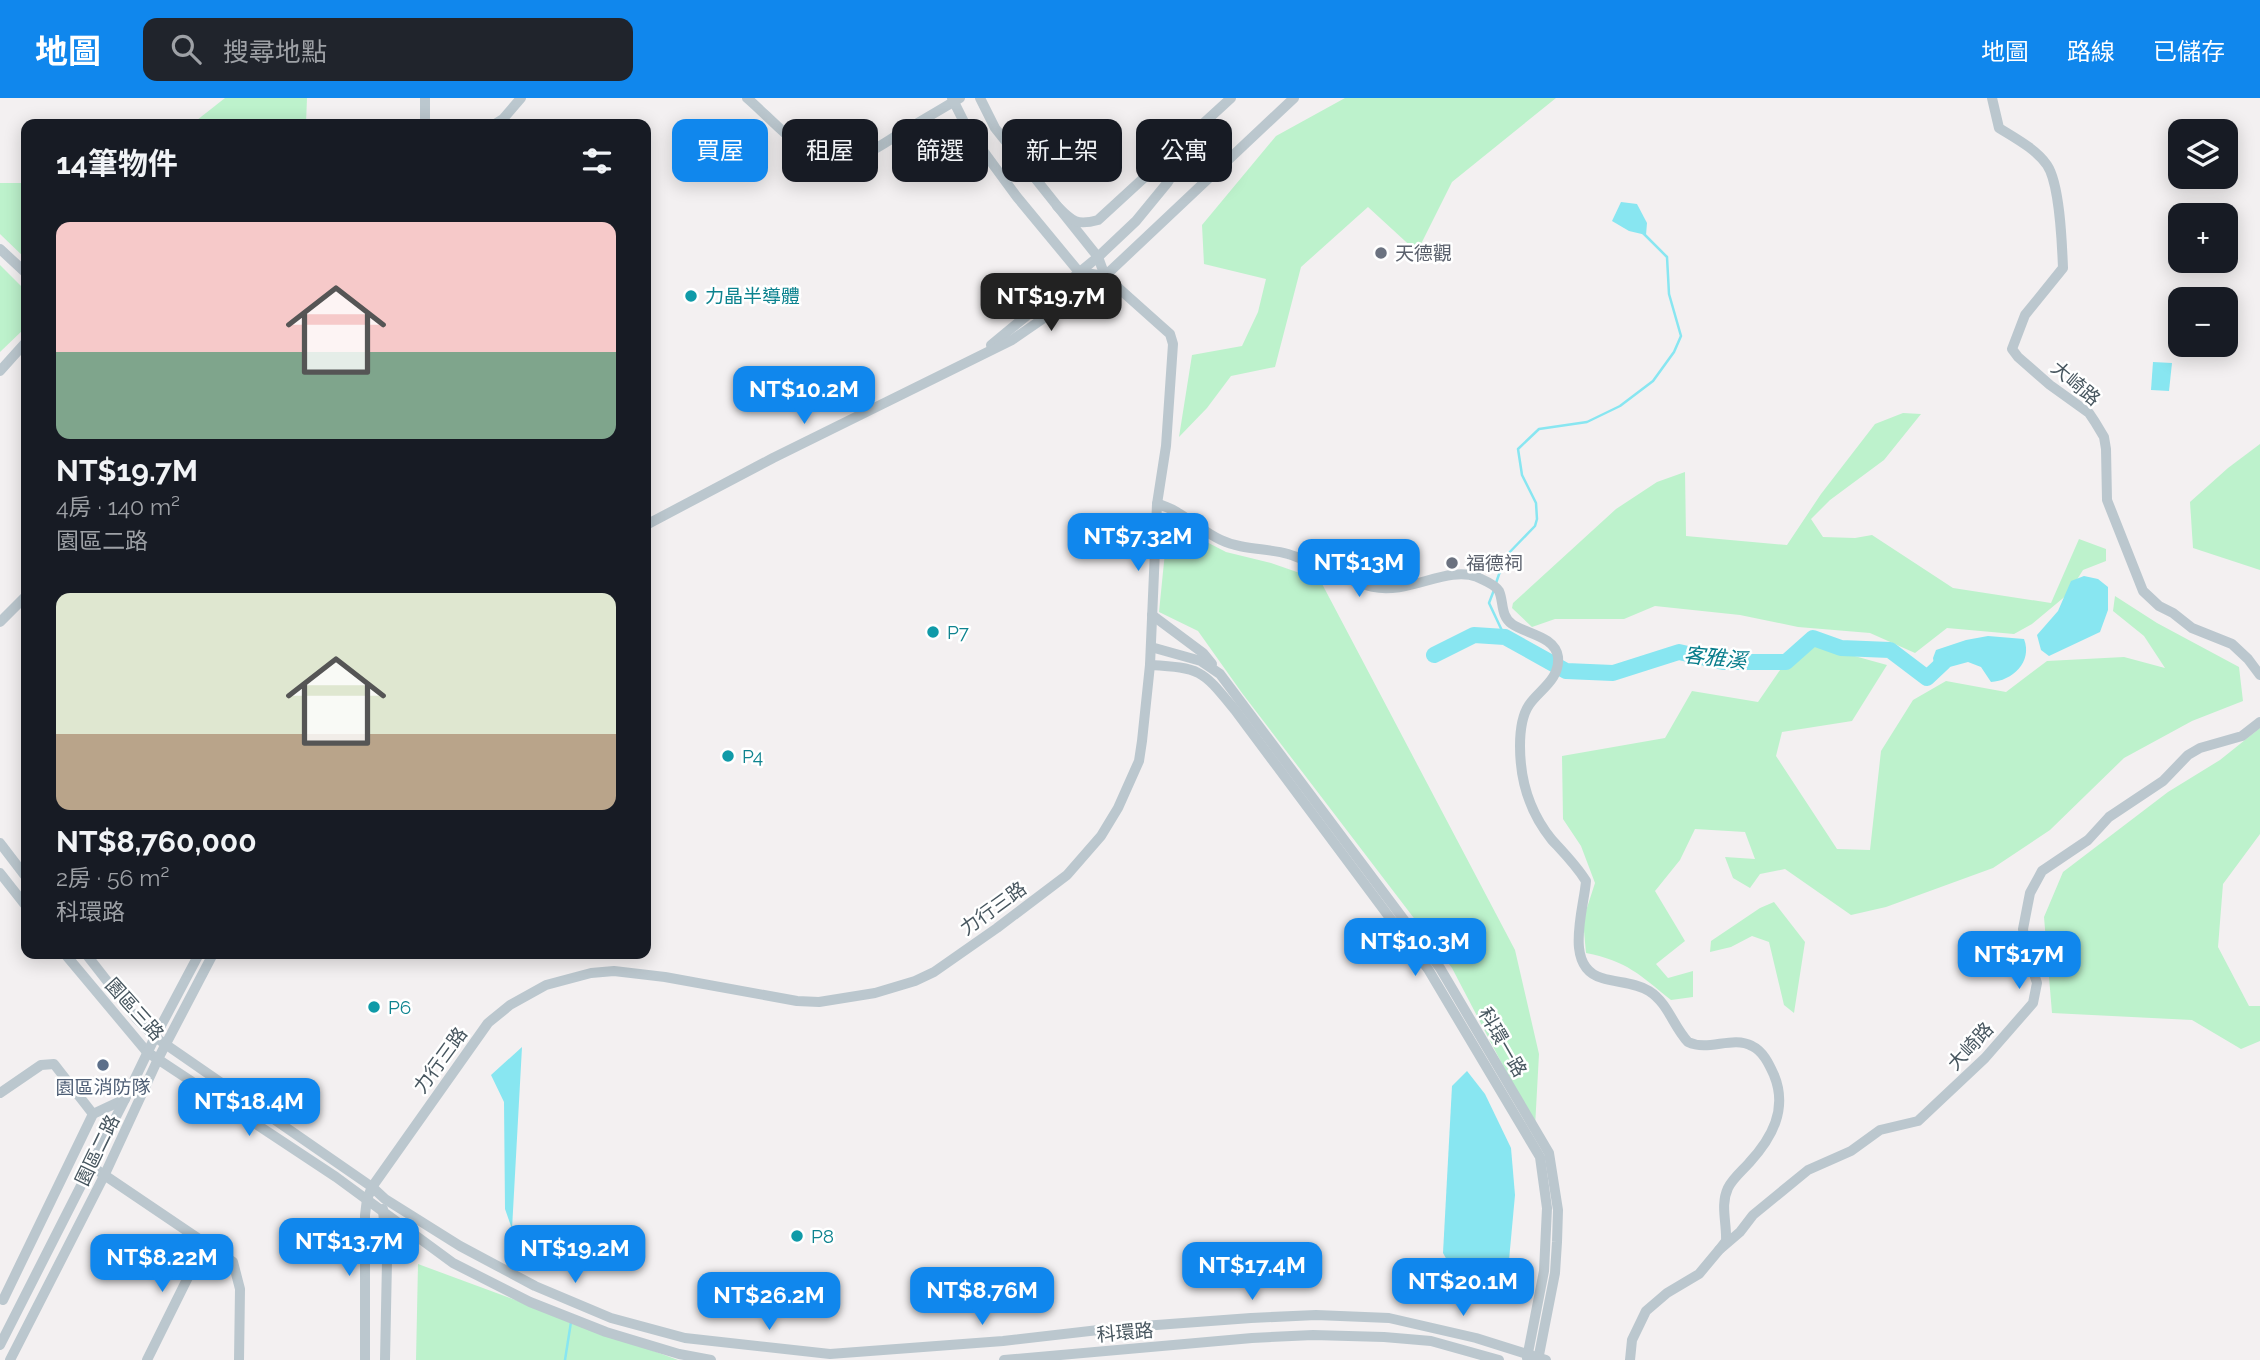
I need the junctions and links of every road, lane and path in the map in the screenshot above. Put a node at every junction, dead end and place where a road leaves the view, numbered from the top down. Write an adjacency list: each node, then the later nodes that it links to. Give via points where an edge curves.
1 (425, 98): 9 (street)
2 (521, 98): 10 (street)
3 (747, 98): 7 (street, via 801,146 816,156 838,160 860,158 880,148)
4 (980, 98): 14 (street, 力行三路, via 995,128)
5 (1231, 98): 11 (street)
6 (1992, 98): 31 (street, 大崎路, via 1999,128 2047,165 2062,247 2063,268 2025,315 2012,349 2050,386 2089,413 2104,438 2106,499 2143,592 2192,628 2232,644)
7 (955, 99): 18 (street, via 966,126)
8 (1288, 100): 19 (street)
9 (425, 119)
10 (503, 119)
11 (1208, 119)
12 (1140, 182): 14 (street, via 1098,220 1073,221)
13 (1168, 182): 16 (street)
14 (1057, 206): 16 (street, 力行三路)
15 (0, 249): 17 (street)
16 (1098, 257): 18 (street); 19 (street, 力行三路)
17 (21, 268)
18 (1079, 272): 19 (street); 21 (street)
19 (1105, 276): 21 (street, via 1012,340); 23 (street, 力行三路, via 1170,334 1173,344)
20 (21, 348): 22 (street)
21 (978, 355): 24 (street)
22 (0, 371)
23 (1157, 504): 26 (street, 力行三路); 57 (street, via 1227,543 1291,555 1381,589 1448,575 1473,575 1494,585 1508,621 1547,640 1558,657 1555,672 1523,717 1520,763 1529,803 1586,881 1578,947 1584,965 1597,977 1648,990 1666,1008 1682,1036 1696,1045 1735,1042 1755,1047 1778,1088 1774,1126 1727,1191 1726,1241)
24 (651, 522)
25 (21, 601): 27 (street)
26 (1152, 615): 28 (street, 力行三路); 30 (street, via 1203,653)
27 (0, 622)
28 (1151, 647): 29 (street, 力行三路); 30 (street, 科環一路)
29 (1150, 665): 49 (street, 力行三路, via 1139,761 1101,836 1067,875 934,972 886,990 819,1002 614,971 547,985 488,1023); 61 (street, 科環一路, via 1195,669 1235,710 1428,969 1540,1157 1547,1208)
30 (1216, 669): 61 (street, 科環一路, via 1440,968 1549,1153 1558,1210 1555,1273)
31 (2260, 675)
32 (2260, 722): 57 (street, 大崎路, via 2242,736 2188,755 2163,781 2042,871 2030,893 2023,929 2038,983 2033,1003 1985,1058 1918,1121 1880,1130 1851,1151 1808,1170)
33 (0, 843): 34 (street)
34 (21, 870)
35 (0, 873): 36 (street)
36 (21, 900)
37 (69, 959): 43 (street, 園區三路)
38 (90, 959): 41 (street, 園區三路)
39 (197, 959): 41 (street, 園區二路)
40 (210, 959): 42 (street, 園區二路)
41 (155, 1037): 42 (street, 園區三路); 43 (street, 園區二路)
42 (166, 1045): 44 (street, 園區二路); 51 (street, 園區三路)
43 (147, 1052): 44 (street, 園區三路); 46 (street, 園區二路)
44 (158, 1059): 50 (street, 園區二路); 52 (street, 園區三路)
45 (0, 1093): 47 (street, via 41,1065 54,1064)
46 (125, 1099): 47 (street); 48 (street, 園區二路)
47 (93, 1114): 58 (street)
48 (92, 1166): 50 (street); 59 (street, 園區二路)
49 (385, 1171): 51 (street, 力行三路); 53 (street)
50 (105, 1174): 56 (street); 60 (street, 園區二路)
51 (372, 1187): 52 (street, 力行三路); 53 (street, 科環路)
52 (367, 1199): 53 (street, 科環路); 64 (street)
53 (383, 1207): 54 (street, 科環路); 55 (street); 61 (street, 科環路, via 535,1286 611,1318 685,1338 830,1354 1316,1315 1389,1318 1436,1327)
54 (406, 1227): 55 (street, via 391,1227); 66 (street, 科環路, via 453,1263 530,1303 606,1332)
55 (386, 1236): 65 (street)
56 (205, 1243): 62 (street); 63 (street, via 233,1262 240,1289)
57 (1719, 1250): 69 (street, 大崎路, via 1699,1274 1646,1311 1632,1340)
58 (3, 1300)
59 (0, 1345): 60 (street)
60 (11, 1357)
61 (1535, 1358)
62 (147, 1360)
63 (239, 1360)
64 (365, 1360)
65 (385, 1360)
66 (712, 1360)
67 (1004, 1360): 68 (street, 科環路, via 1313,1335 1431,1341)
68 (1499, 1360)
69 (1630, 1360)

